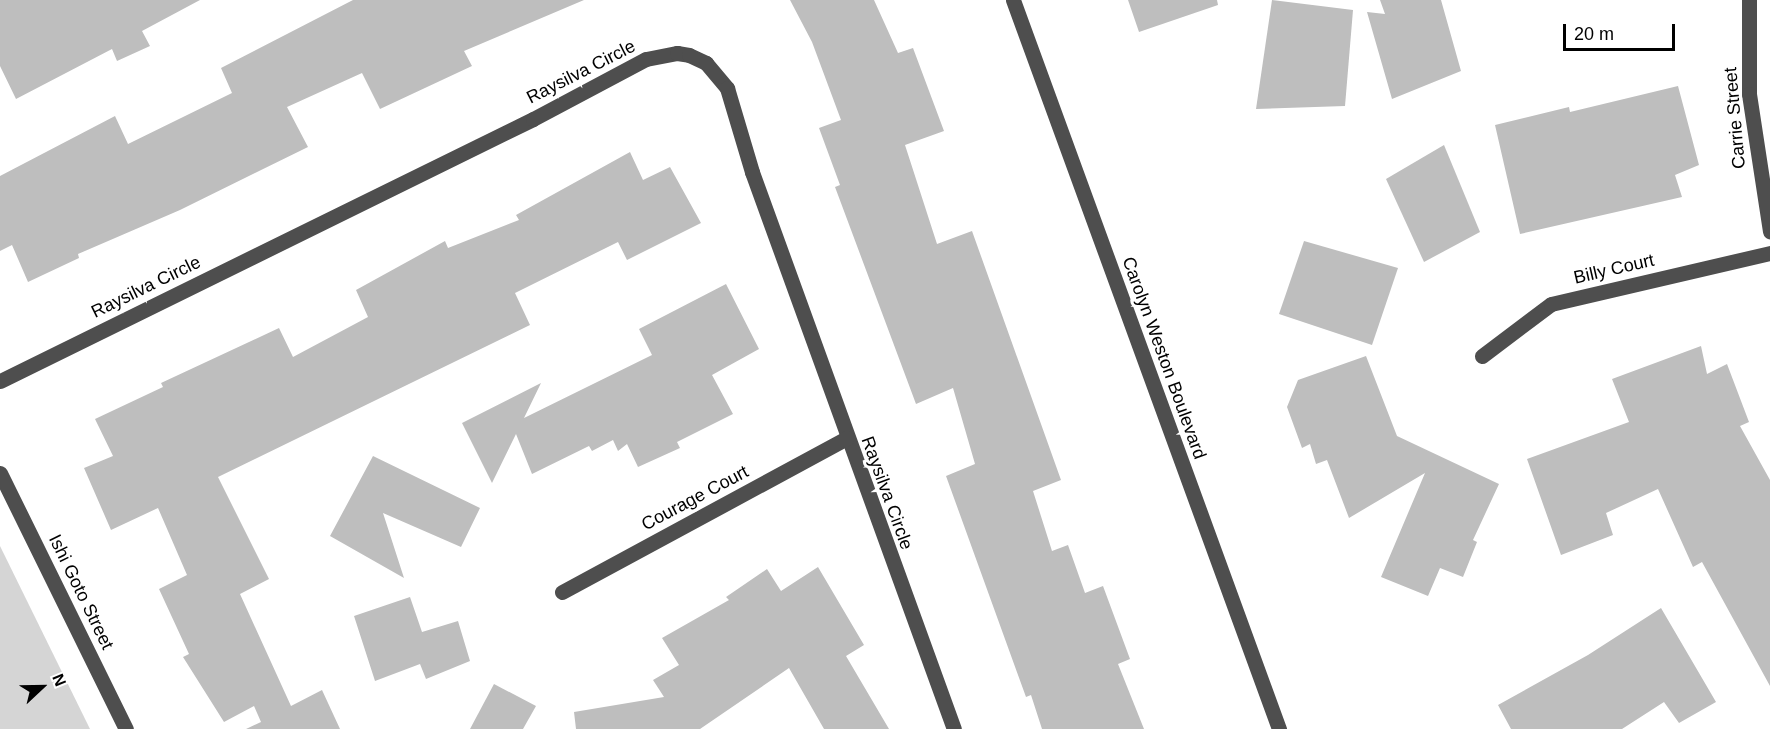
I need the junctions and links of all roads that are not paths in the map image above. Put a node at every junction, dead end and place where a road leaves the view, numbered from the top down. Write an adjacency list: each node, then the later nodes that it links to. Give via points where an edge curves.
1 (1013, 0): 12 (street, Carolyn Weston Boulevard)
2 (1749, 0): 3 (street, Carrie Street, via 1749,94)
3 (1770, 231)
4 (1770, 253): 5 (street, Billy Court, via 1551,304)
5 (1482, 356)
6 (0, 381): 7 (street, Raysilva Circle, via 533,119 646,59 677,53 706,63 727,88 752,172)
7 (847, 438): 9 (street, Courage Court); 11 (street, Raysilva Circle)
8 (0, 473): 10 (street, Ishi Goto Street)
9 (562, 592)
10 (126, 729)
11 (954, 729)
12 (1279, 729)

